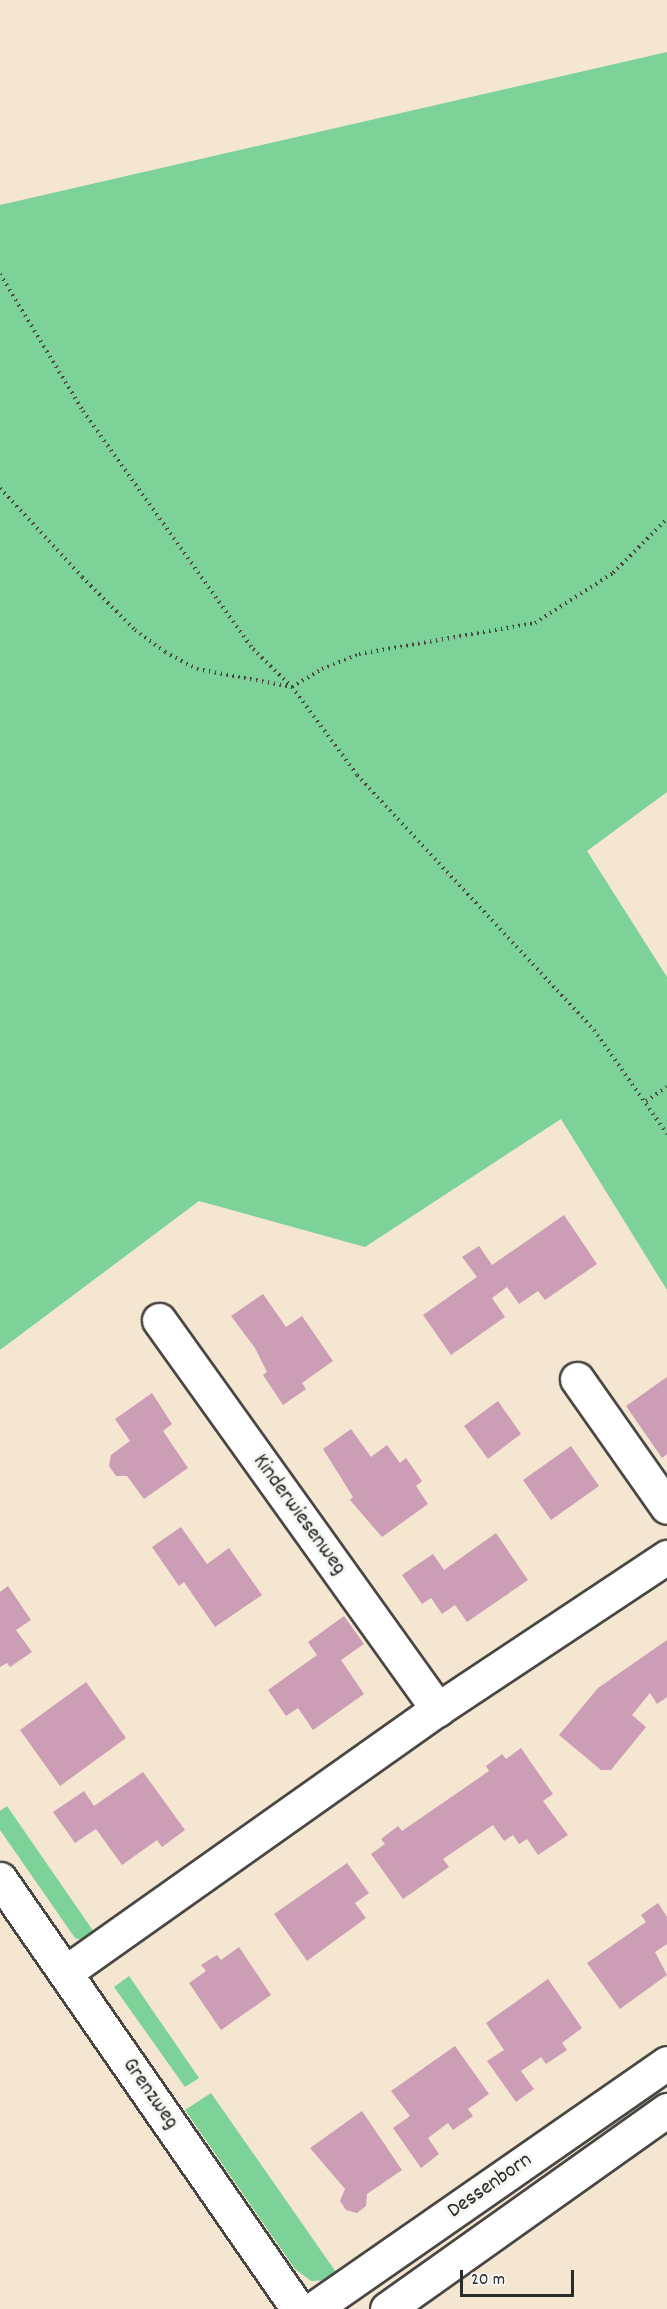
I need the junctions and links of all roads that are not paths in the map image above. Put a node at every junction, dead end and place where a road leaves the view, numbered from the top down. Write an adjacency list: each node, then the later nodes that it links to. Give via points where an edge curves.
1 (159, 1320): 5 (street, Kinderwiesenweg)
2 (577, 1378): 3 (street)
3 (667, 1507)
4 (667, 1557): 5 (street)
5 (438, 1709): 7 (street)
6 (0, 1879): 7 (street, Grenzweg)
7 (66, 1972): 10 (street, Grenzweg)
8 (667, 2063): 11 (street, Dessenborn)
9 (667, 2110): 12 (street, Dessenborn)
10 (298, 2309)
11 (313, 2309)
12 (387, 2309)

